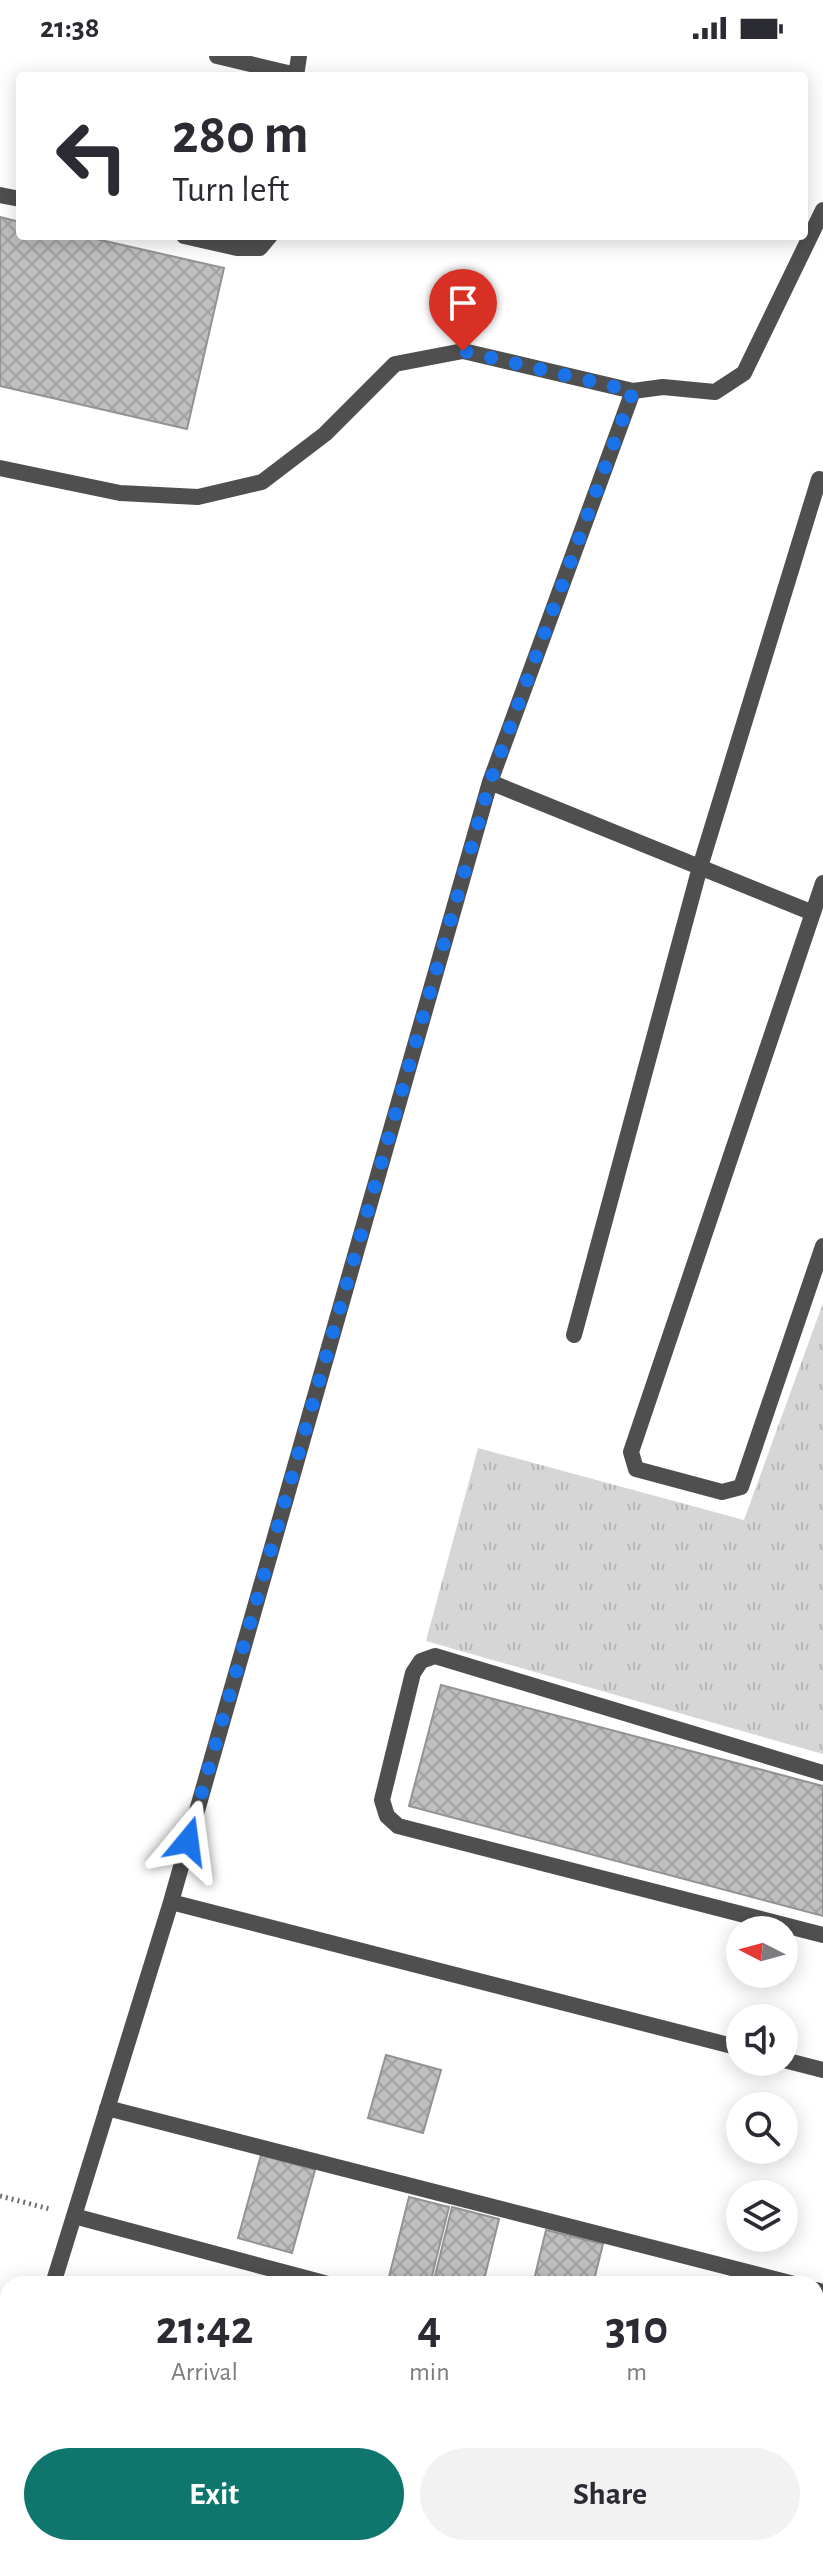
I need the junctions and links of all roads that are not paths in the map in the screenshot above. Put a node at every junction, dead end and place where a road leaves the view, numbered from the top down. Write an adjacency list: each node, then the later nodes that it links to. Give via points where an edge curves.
1 (217, 56): 2 (street)
2 (284, 72)
3 (823, 210): 6 (street, via 744,373 715,392 663,387)
4 (202, 240): 5 (street, via 237,248 260,248)
5 (267, 240)
6 (633, 391): 7 (street, via 463,351 395,364 325,434 262,482 198,497 120,493); 9 (street)
7 (0, 468)
8 (819, 479): 10 (street)
9 (490, 782): 10 (street); 16 (street)
10 (700, 867): 12 (street); 14 (street)
11 (823, 883): 12 (street)
12 (813, 913): 13 (street, via 631,1452 636,1469 722,1492 741,1487)
13 (823, 1246)
14 (574, 1335)
15 (823, 1773): 17 (street, via 435,1656 421,1661 413,1673 382,1800 387,1816 398,1826)
16 (171, 1902): 18 (street); 21 (street)
17 (823, 1935)
18 (726, 2044)
19 (798, 2064): 20 (street)
20 (823, 2070)
21 (107, 2108): 22 (street); 25 (street)
22 (74, 2216): 23 (street); 24 (street)
23 (55, 2276)
24 (298, 2276)
25 (763, 2276)

